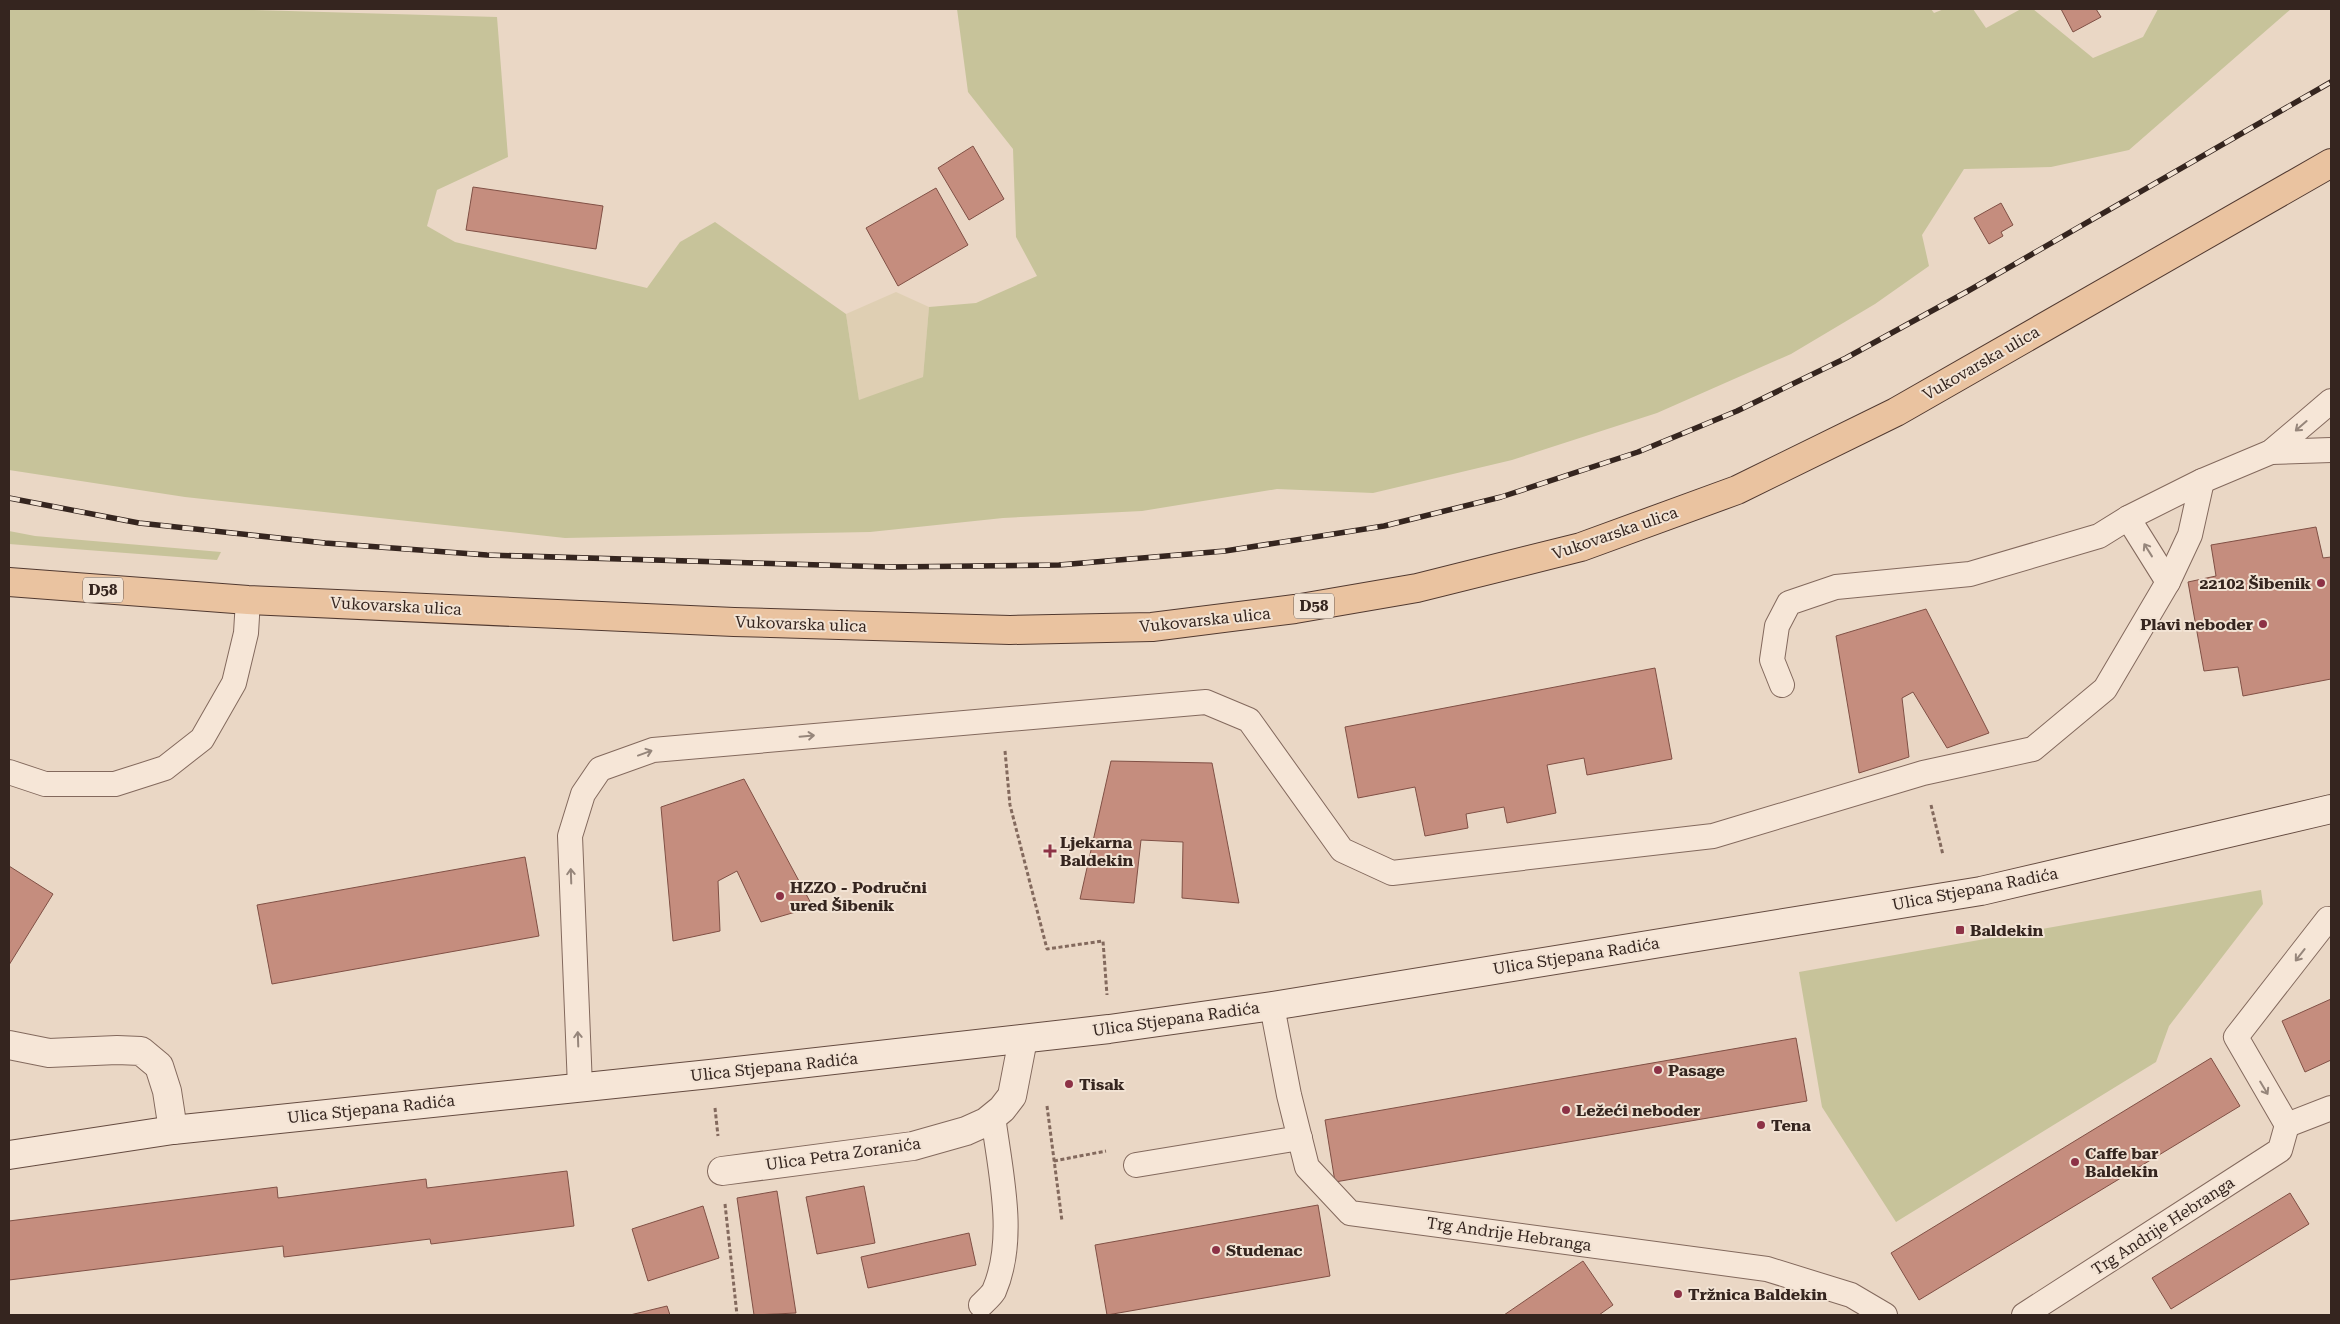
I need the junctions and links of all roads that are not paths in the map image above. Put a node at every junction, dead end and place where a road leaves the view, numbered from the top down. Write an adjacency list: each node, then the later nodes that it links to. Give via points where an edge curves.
1 (2331, 163): 9 (main road, Vukovarska ulica / D58, via 1896,412 1737,490 1581,548 1417,588 1295,610 1152,627 1010,630 734,622)
2 (2331, 401): 4 (lane, one-way to 4)
3 (2331, 450): 4 (lane)
4 (2271, 452): 5 (lane)
5 (2202, 482): 6 (lane); 8 (lane, via 2190,535)
6 (2128, 518): 8 (lane, one-way to 6); 10 (lane, via 2099,536 1970,574 1836,587 1789,603 1778,626 1772,660)
7 (9, 582): 9 (main road, Vukovarska ulica / D58)
8 (2168, 582): 17 (lane, one-way to 8, via 570,836 583,794 600,769 653,750 1206,702 1249,720 1342,850 1392,873 1713,836 1922,773 2033,749 2104,689)
9 (248, 600): 11 (lane, via 246,633 234,683 202,738 165,768 114,784 44,784)
10 (1782, 685)
11 (9, 772)
12 (2331, 810): 14 (main road, Ulica Stjepana Radića, via 1981,892)
13 (2331, 920): 20 (lane, one-way to 20, via 2328,919 2236,1037)
14 (1272, 1006): 15 (main road, Ulica Stjepana Radića); 22 (lane, Trg Andrije Hebranga)
15 (1023, 1038): 17 (main road, Ulica Stjepana Radića); 19 (main road, Ulica Petra Zoranića, via 1012,1096)
16 (9, 1045): 21 (main road, via 49,1053 141,1051 159,1066)
17 (580, 1088): 21 (main road, Ulica Stjepana Radića)
18 (2331, 1108): 20 (lane)
19 (993, 1116): 25 (main road, Ulica Petra Zoranića, via 966,1131 913,1146); 26 (lane, via 1005,1215 1003,1258 993,1292)
20 (2287, 1125): 28 (lane, Trg Andrije Hebranga, via 2280,1150)
21 (173, 1130): 23 (main road, Ulica Stjepana Radića)
22 (1300, 1138): 24 (lane); 27 (lane, Trg Andrije Hebranga, via 1307,1167 1350,1213 1767,1269 1852,1295)
23 (9, 1155)
24 (1136, 1165)
25 (722, 1171)
26 (981, 1305)
27 (1885, 1315)
28 (2024, 1315)

